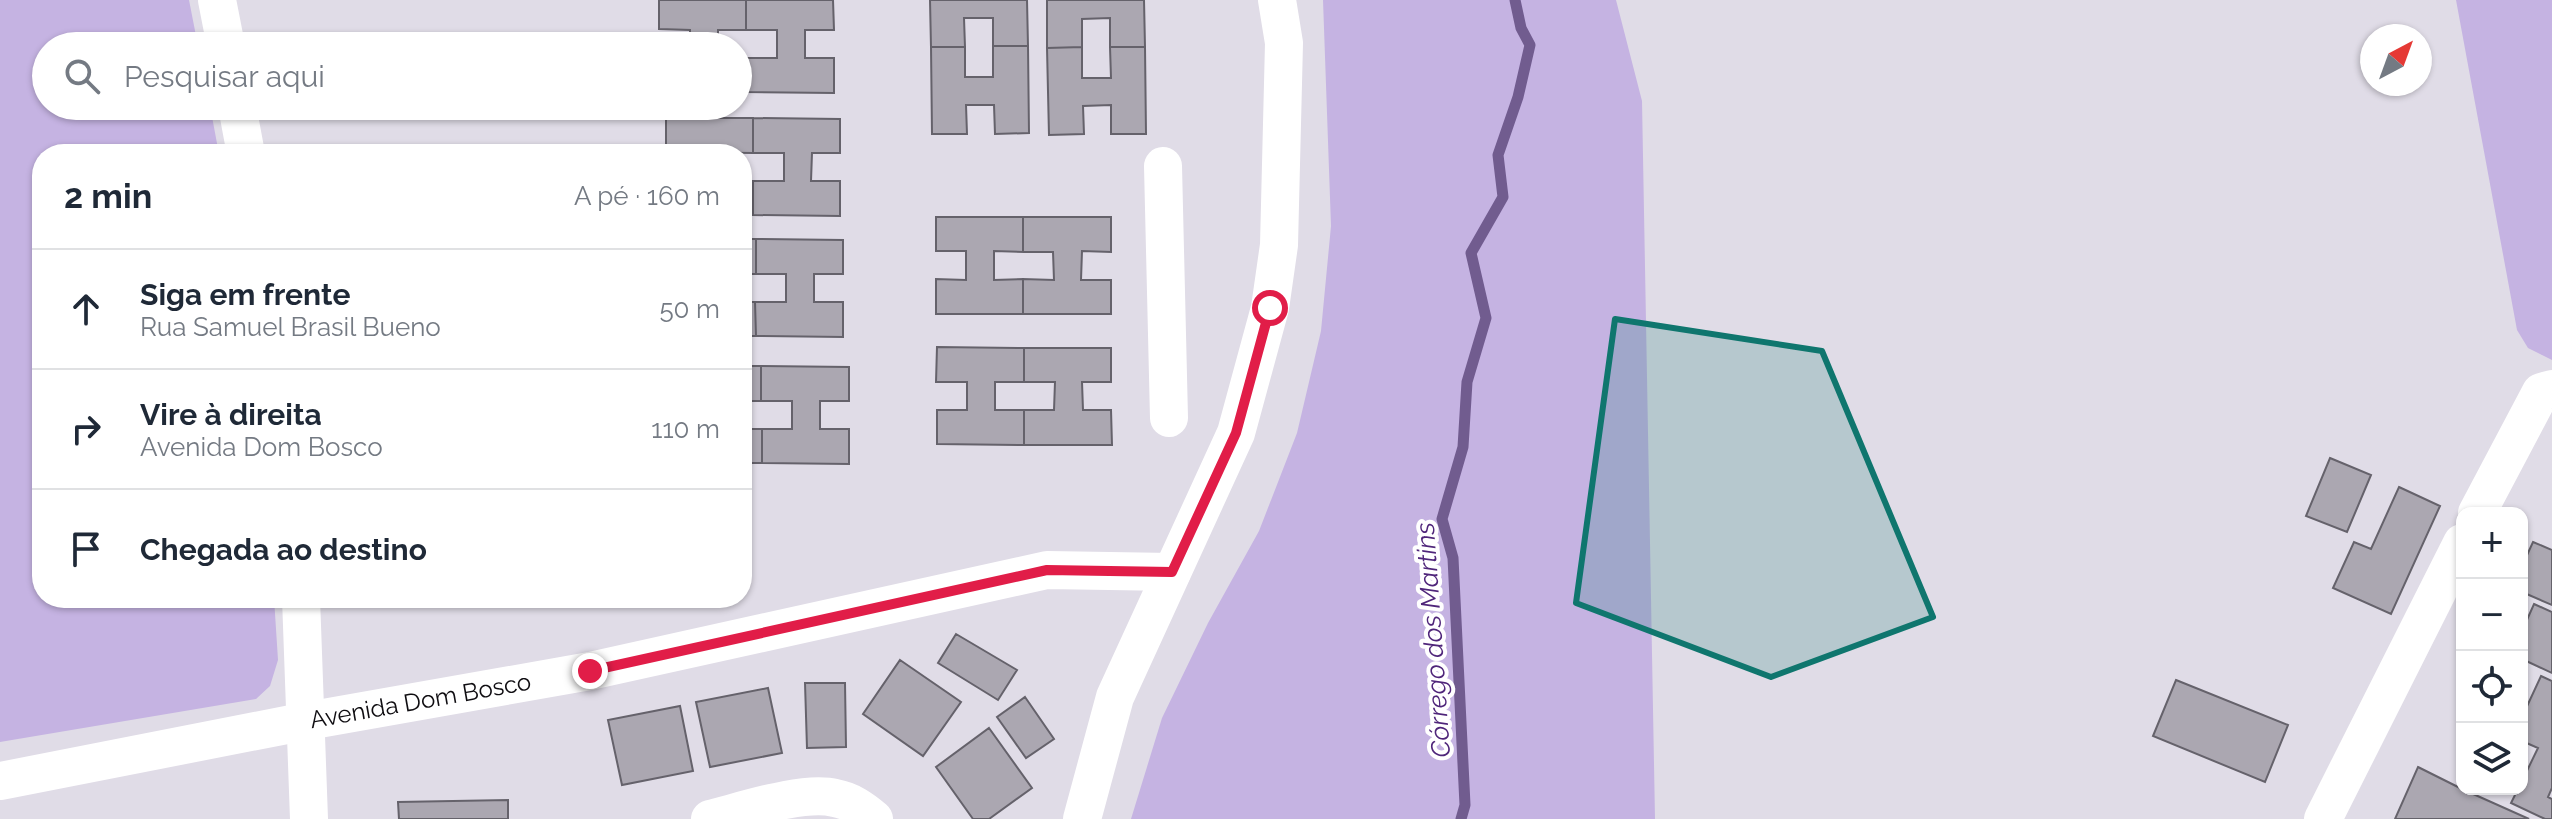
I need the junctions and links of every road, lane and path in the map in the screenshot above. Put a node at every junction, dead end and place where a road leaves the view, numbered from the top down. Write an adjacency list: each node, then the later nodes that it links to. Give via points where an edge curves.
1 (217, 0): 3 (street)
2 (1277, 0): 11 (street, via 1284,43 1279,245 1270,308 1236,433)
3 (223, 32)
4 (240, 120): 5 (street)
5 (244, 144)
6 (1163, 166): 8 (street)
7 (2547, 390): 9 (street)
8 (1169, 418)
9 (2480, 507)
10 (2456, 555): 19 (street)
11 (1172, 572): 13 (street, Avenida Dom Bosco, via 1047,570 590,671); 18 (street, via 1115,697)
12 (301, 608): 13 (street)
13 (307, 721): 14 (street, Avenida Dom Bosco); 15 (street)
14 (0, 781)
15 (309, 819)
16 (710, 819): 17 (street, via 809,796 856,805)
17 (874, 819)
18 (1082, 819)
19 (2323, 819)

